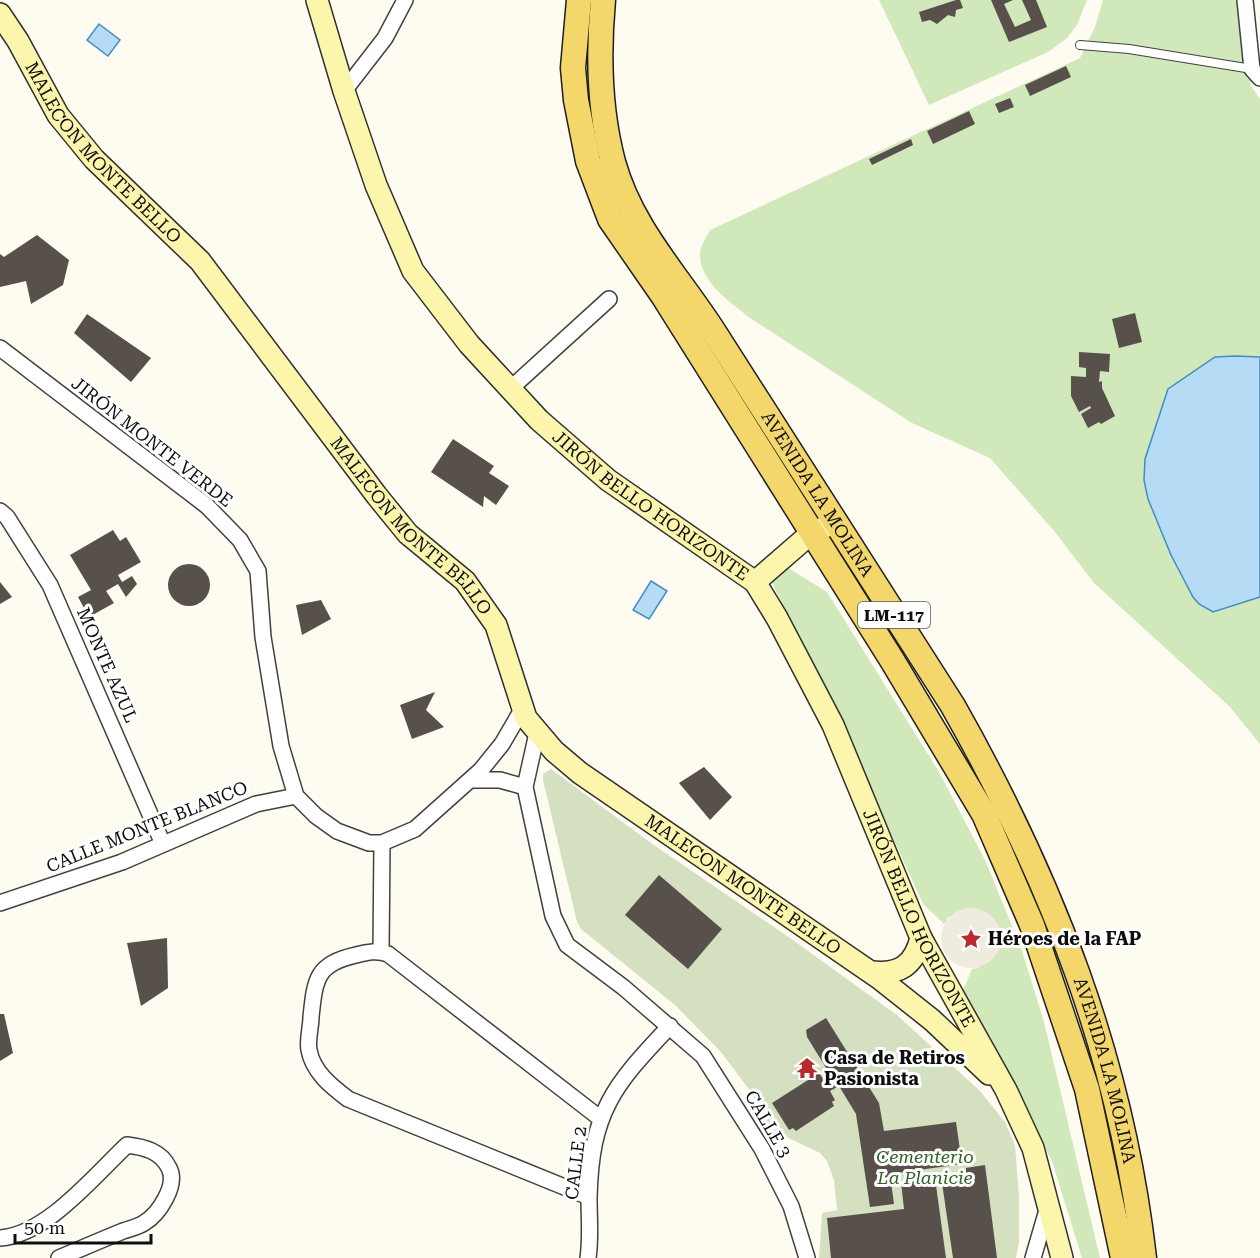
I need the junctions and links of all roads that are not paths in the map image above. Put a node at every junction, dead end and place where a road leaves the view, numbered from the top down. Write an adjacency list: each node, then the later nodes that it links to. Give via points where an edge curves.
1 (317, 0): 9 (street, JIRÓN BELLO HORIZONTE)
2 (405, 0): 9 (street, via 385,38)
3 (579, 0): 15 (main road, AVENIDA LA MOLINA / LM-117, via 573,68 576,100 588,160 610,219 664,297)
4 (603, 0): 14 (main road, AVENIDA LA MOLINA / LM-117, via 600,64 604,118 626,195 651,245 712,329)
5 (1245, 0): 8 (street)
6 (0, 14): 17 (street, MALECON MONTE BELLO, via 58,115 94,159 200,261 376,496 408,534 465,581 496,625)
7 (1080, 45): 8 (lane, via 1129,49)
8 (1256, 74)
9 (344, 91): 12 (street, JIRÓN BELLO HORIZONTE, via 376,185 413,271 469,344)
10 (609, 299): 12 (street)
11 (0, 348): 21 (street, JIRÓN MONTE VERDE, via 207,506 240,540 258,571 263,637 281,746)
12 (510, 389): 16 (street, JIRÓN BELLO HORIZONTE, via 608,480)
13 (0, 511): 23 (street, MONTE AZUL, via 50,585)
14 (834, 522): 15 (street); 40 (main road, AVENIDA LA MOLINA / LM-117, via 953,706 988,767 1041,877 1084,990 1115,1090)
15 (812, 534): 16 (street); 39 (main road, AVENIDA LA MOLINA / LM-117, via 984,814 1032,925 1087,1089)
16 (755, 582): 25 (street, JIRÓN BELLO HORIZONTE, via 833,725)
17 (523, 708): 18 (street, MALECON MONTE BELLO); 19 (street, via 502,744)
18 (537, 733): 20 (street); 27 (street, MALECON MONTE BELLO, via 580,773)
19 (471, 780): 20 (street, via 500,780); 22 (street, via 415,829)
20 (525, 787): 28 (street, CALLE 3, via 553,916 567,945)
21 (296, 796): 22 (street, via 337,831 369,843); 23 (street, CALLE MONTE BLANCO, via 256,804)
22 (382, 843): 26 (street)
23 (163, 844): 24 (street, CALLE MONTE BLANCO)
24 (0, 903)
25 (921, 939): 27 (street, via 917,955 905,968 889,974); 29 (street, JIRÓN BELLO HORIZONTE)
26 (381, 951): 30 (street); 31 (street, via 337,959 320,974 314,990 309,1049 327,1083 348,1099)
27 (871, 972): 29 (street, MALECON MONTE BELLO, via 932,1020)
28 (670, 1026): 30 (street, CALLE 2, via 626,1072); 36 (street, CALLE 3, via 702,1056 762,1149 791,1206)
29 (1006, 1090): 32 (street, JIRÓN BELLO HORIZONTE, via 1033,1148)
30 (601, 1119): 31 (street, CALLE 2, via 593,1151)
31 (589, 1197): 35 (street, CALLE 2)
32 (1047, 1210): 37 (street); 38 (street, JIRÓN BELLO HORIZONTE)
33 (0, 1238): 34 (street, via 34,1230 127,1145 157,1154 169,1168 171,1179 157,1211 144,1223)
34 (59, 1258)
35 (588, 1258)
36 (807, 1258)
37 (1033, 1258)
38 (1062, 1258)
39 (1123, 1258)
40 (1144, 1258)

